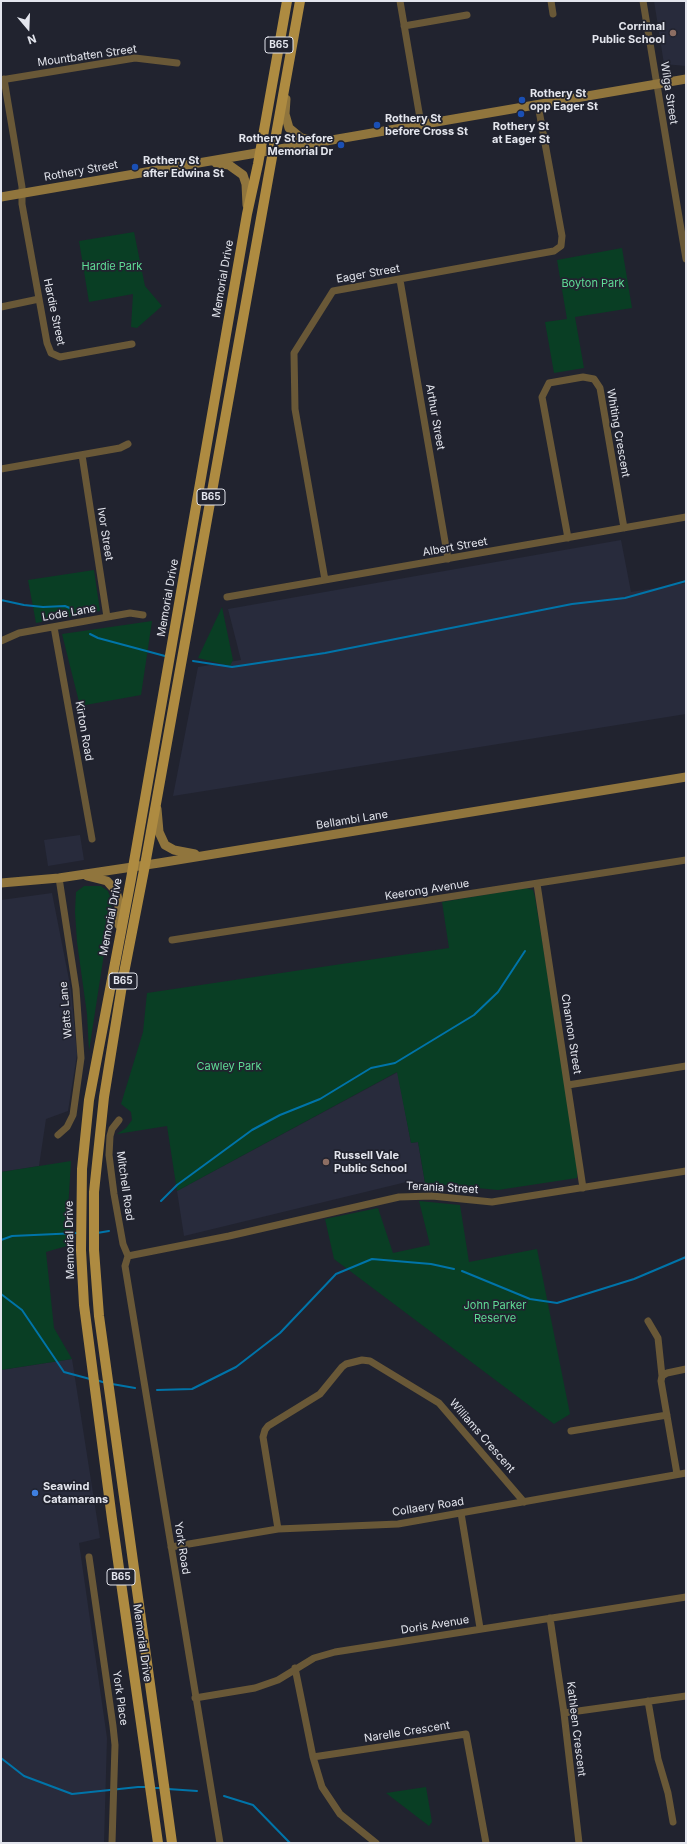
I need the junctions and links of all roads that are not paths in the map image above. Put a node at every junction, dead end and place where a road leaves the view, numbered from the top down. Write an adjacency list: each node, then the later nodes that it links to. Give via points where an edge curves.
1 (287, 1): 18 (main road, Memorial Drive / B65)
2 (300, 1): 10 (main road, Memorial Drive / B65)
3 (400, 1): 8 (street)
4 (551, 1): 6 (street)
5 (643, 1): 13 (street, Wilga Street)
6 (554, 14)
7 (467, 15): 8 (street)
8 (404, 26): 15 (street)
9 (177, 63): 12 (street, Mountbatten Street, via 135,58)
10 (286, 79): 16 (main road, via 285,114 289,128 301,138); 17 (main road, Memorial Drive / B65)
11 (686, 79): 13 (main road, Rothery Street)
12 (3, 80): 20 (street, Hardie Street)
13 (656, 84): 14 (main road, Rothery Street); 23 (street, Wilga Street)
14 (538, 104): 15 (main road, Rothery Street); 24 (street, Eager Street, via 562,236 561,246 554,252)
15 (421, 124): 16 (main road, Rothery Street)
16 (323, 142): 17 (main road, Rothery Street)
17 (273, 150): 18 (main road, Rothery Street); 42 (main road, Memorial Drive / B65)
18 (260, 152): 19 (main road, Rothery Street); 22 (main road, Memorial Drive / B65)
19 (201, 163): 20 (main road, Rothery Street); 22 (main road, via 230,165 241,172 246,181)
20 (22, 194): 21 (main road, Rothery Street); 25 (street, Hardie Street)
21 (1, 197)
22 (247, 214): 47 (main road, Memorial Drive / B65)
23 (686, 259)
24 (400, 280): 34 (street, Arthur Street); 35 (street, Eager Street, via 333,291 294,353 295,409)
25 (39, 299): 26 (street); 27 (street, Hardie Street, via 47,343 54,355 60,357)
26 (1, 307)
27 (132, 344)
28 (128, 444): 29 (street, via 120,448)
29 (82, 455): 30 (street); 38 (street, Ivor Street)
30 (1, 469)
31 (686, 517): 32 (street, Albert Street)
32 (624, 528): 33 (street, Albert Street); 33 (street, Whiting Crescent, via 600,388 594,379 583,377 549,383 542,397)
33 (568, 538): 34 (street, Albert Street)
34 (448, 559): 35 (street, Albert Street)
35 (325, 580): 36 (street, Albert Street)
36 (227, 597)
37 (143, 615): 38 (street, Lode Lane, via 130,613)
38 (107, 617): 39 (street, Lode Lane)
39 (54, 626): 40 (street, Lode Lane, via 19,633); 43 (street, Kirton Road)
40 (1, 641)
41 (686, 777): 44 (main road, Bellambi Lane)
42 (157, 798): 44 (main road, via 158,825 166,845 179,852); 46 (main road, Memorial Drive / B65)
43 (92, 839)
44 (204, 856): 46 (main road, Bellambi Lane)
45 (686, 860): 52 (street, Keerong Avenue)
46 (145, 865): 47 (main road, Bellambi Lane); 87 (main road, Memorial Drive / B65, via 104,1097 94,1192 94,1250 106,1370)
47 (132, 867): 48 (main road, Bellambi Lane); 55 (main road, Memorial Drive / B65)
48 (76, 875): 49 (main road, Bellambi Lane); 55 (main road, via 107,881 116,891 120,910)
49 (59, 878): 50 (main road, Bellambi Lane); 59 (street, Watts Lane, via 76,989 81,1058 72,1115 67,1127)
50 (22, 882): 51 (main road); 53 (main road)
51 (1, 883)
52 (537, 884): 54 (street, Keerong Avenue); 57 (street, Channon Street)
53 (1, 887)
54 (172, 940)
55 (119, 941): 86 (main road, Memorial Drive / B65, via 89,1100 82,1169 81,1250 84,1305)
56 (686, 1066): 57 (street)
57 (568, 1085): 61 (street, Channon Street)
58 (119, 1120): 62 (street, Mitchell Road, via 112,1129 108,1155 122,1237)
59 (58, 1135)
60 (686, 1171): 61 (street, Terania Street)
61 (583, 1188): 62 (street, Terania Street, via 492,1202 432,1196 399,1197)
62 (128, 1256): 73 (street, York Road, via 125,1266)
63 (648, 1321): 65 (street, via 658,1338)
64 (686, 1369): 65 (street)
65 (662, 1376): 66 (street)
66 (667, 1415): 67 (street); 69 (street)
67 (571, 1431)
68 (686, 1473): 69 (street, Collaery Road)
69 (676, 1474): 70 (street, Collaery Road)
70 (524, 1502): 71 (street, Collaery Road); 72 (street, Williams Crescent, via 439,1404 370,1361 362,1360 346,1364 320,1394 265,1430 263,1437)
71 (461, 1513): 72 (street, Collaery Road, via 398,1524); 77 (street)
72 (278, 1530): 73 (street, Collaery Road)
73 (171, 1547): 80 (street, York Road)
74 (89, 1558): 85 (street, York Place, via 114,1726)
75 (686, 1598): 76 (street, Doris Avenue)
76 (550, 1618): 77 (street, Doris Avenue); 82 (street, Kathleen Crescent)
77 (480, 1628): 78 (street, Doris Avenue, via 335,1652 314,1658)
78 (296, 1668): 80 (street, Doris Avenue, via 278,1680 255,1688); 83 (street)
79 (686, 1696): 81 (street)
80 (195, 1698): 88 (street, York Road)
81 (648, 1701): 82 (street); 84 (street)
82 (564, 1713): 91 (street, Kathleen Crescent)
83 (313, 1757): 89 (street, via 322,1787 340,1814); 90 (street, Narelle Crescent, via 466,1734)
84 (673, 1822)
85 (112, 1843)
86 (158, 1843)
87 (172, 1843)
88 (220, 1843)
89 (376, 1843)
90 (486, 1843)
91 (579, 1843)

